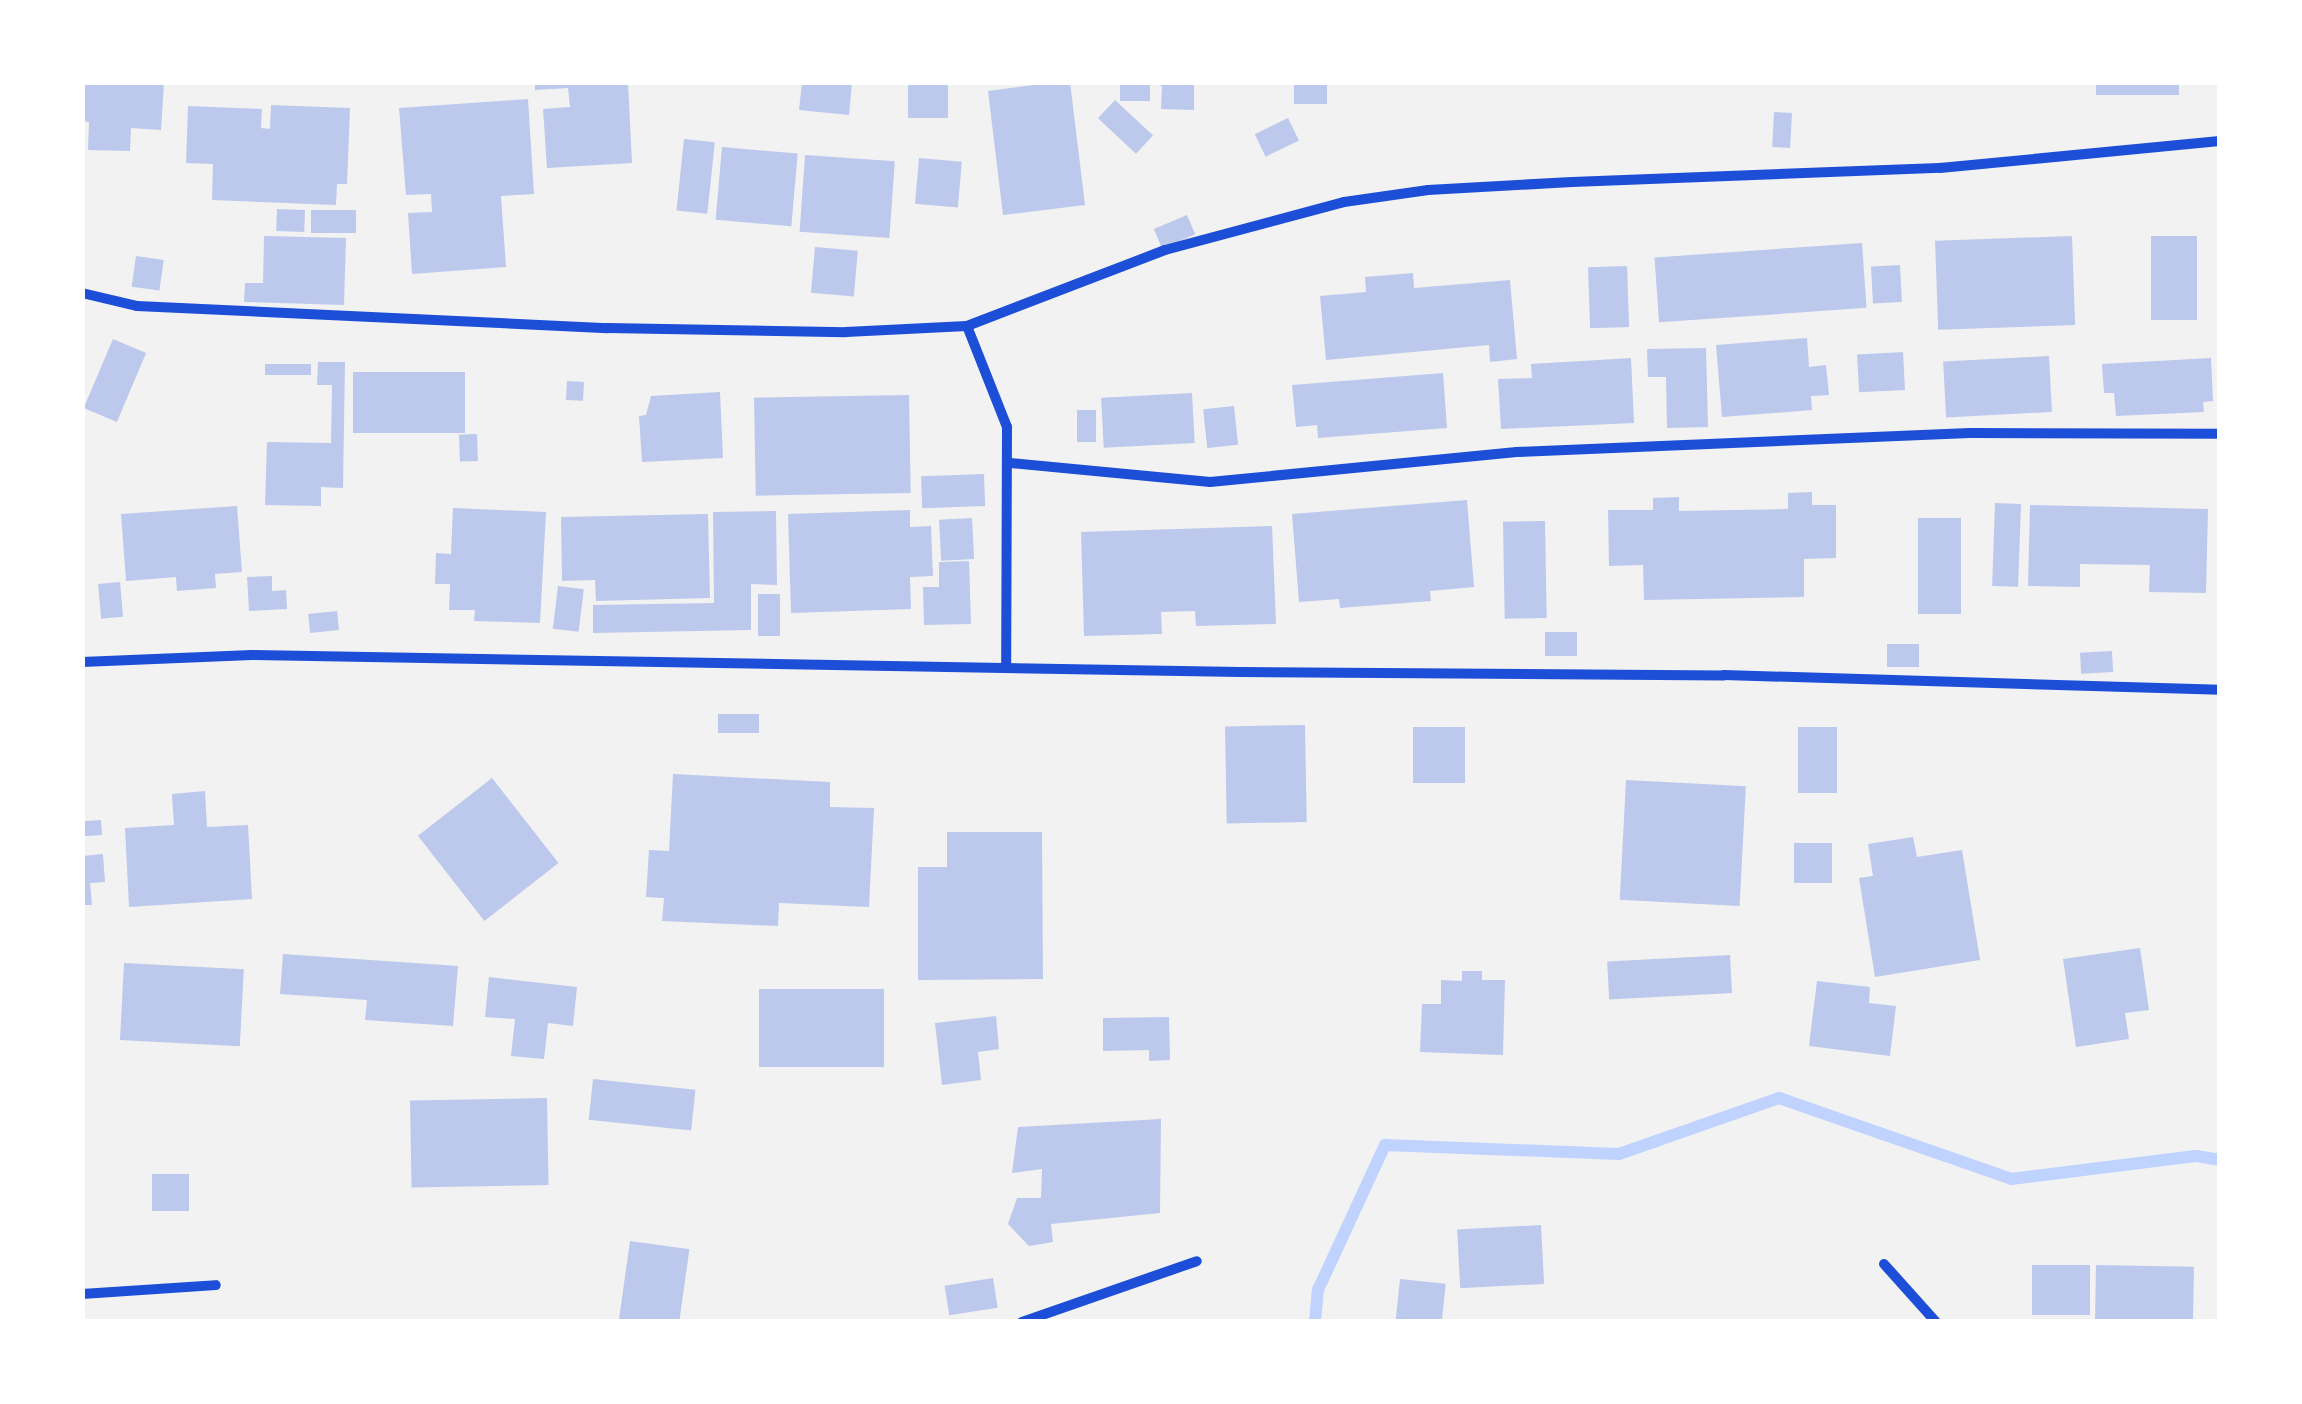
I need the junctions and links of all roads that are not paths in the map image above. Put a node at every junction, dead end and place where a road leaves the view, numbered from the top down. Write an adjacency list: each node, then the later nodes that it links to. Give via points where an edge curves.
1 (2220, 140): 3 (street, via 1940,168 1428,190 1344,202 1165,250)
2 (82, 293): 3 (street, via 137,306 607,328 846,332)
3 (967, 326): 5 (street, via 1006,427)
4 (2220, 434): 5 (street, via 1970,433 1517,452 1210,482)
5 (1010, 463): 7 (street)
6 (82, 662): 7 (street, via 252,655)
7 (1006, 666): 8 (street, via 1724,675)
8 (2220, 690)
9 (1197, 1261): 13 (street)
10 (1884, 1264): 14 (street)
11 (216, 1284): 12 (street)
12 (82, 1294)
13 (1022, 1322)
14 (1936, 1322)

